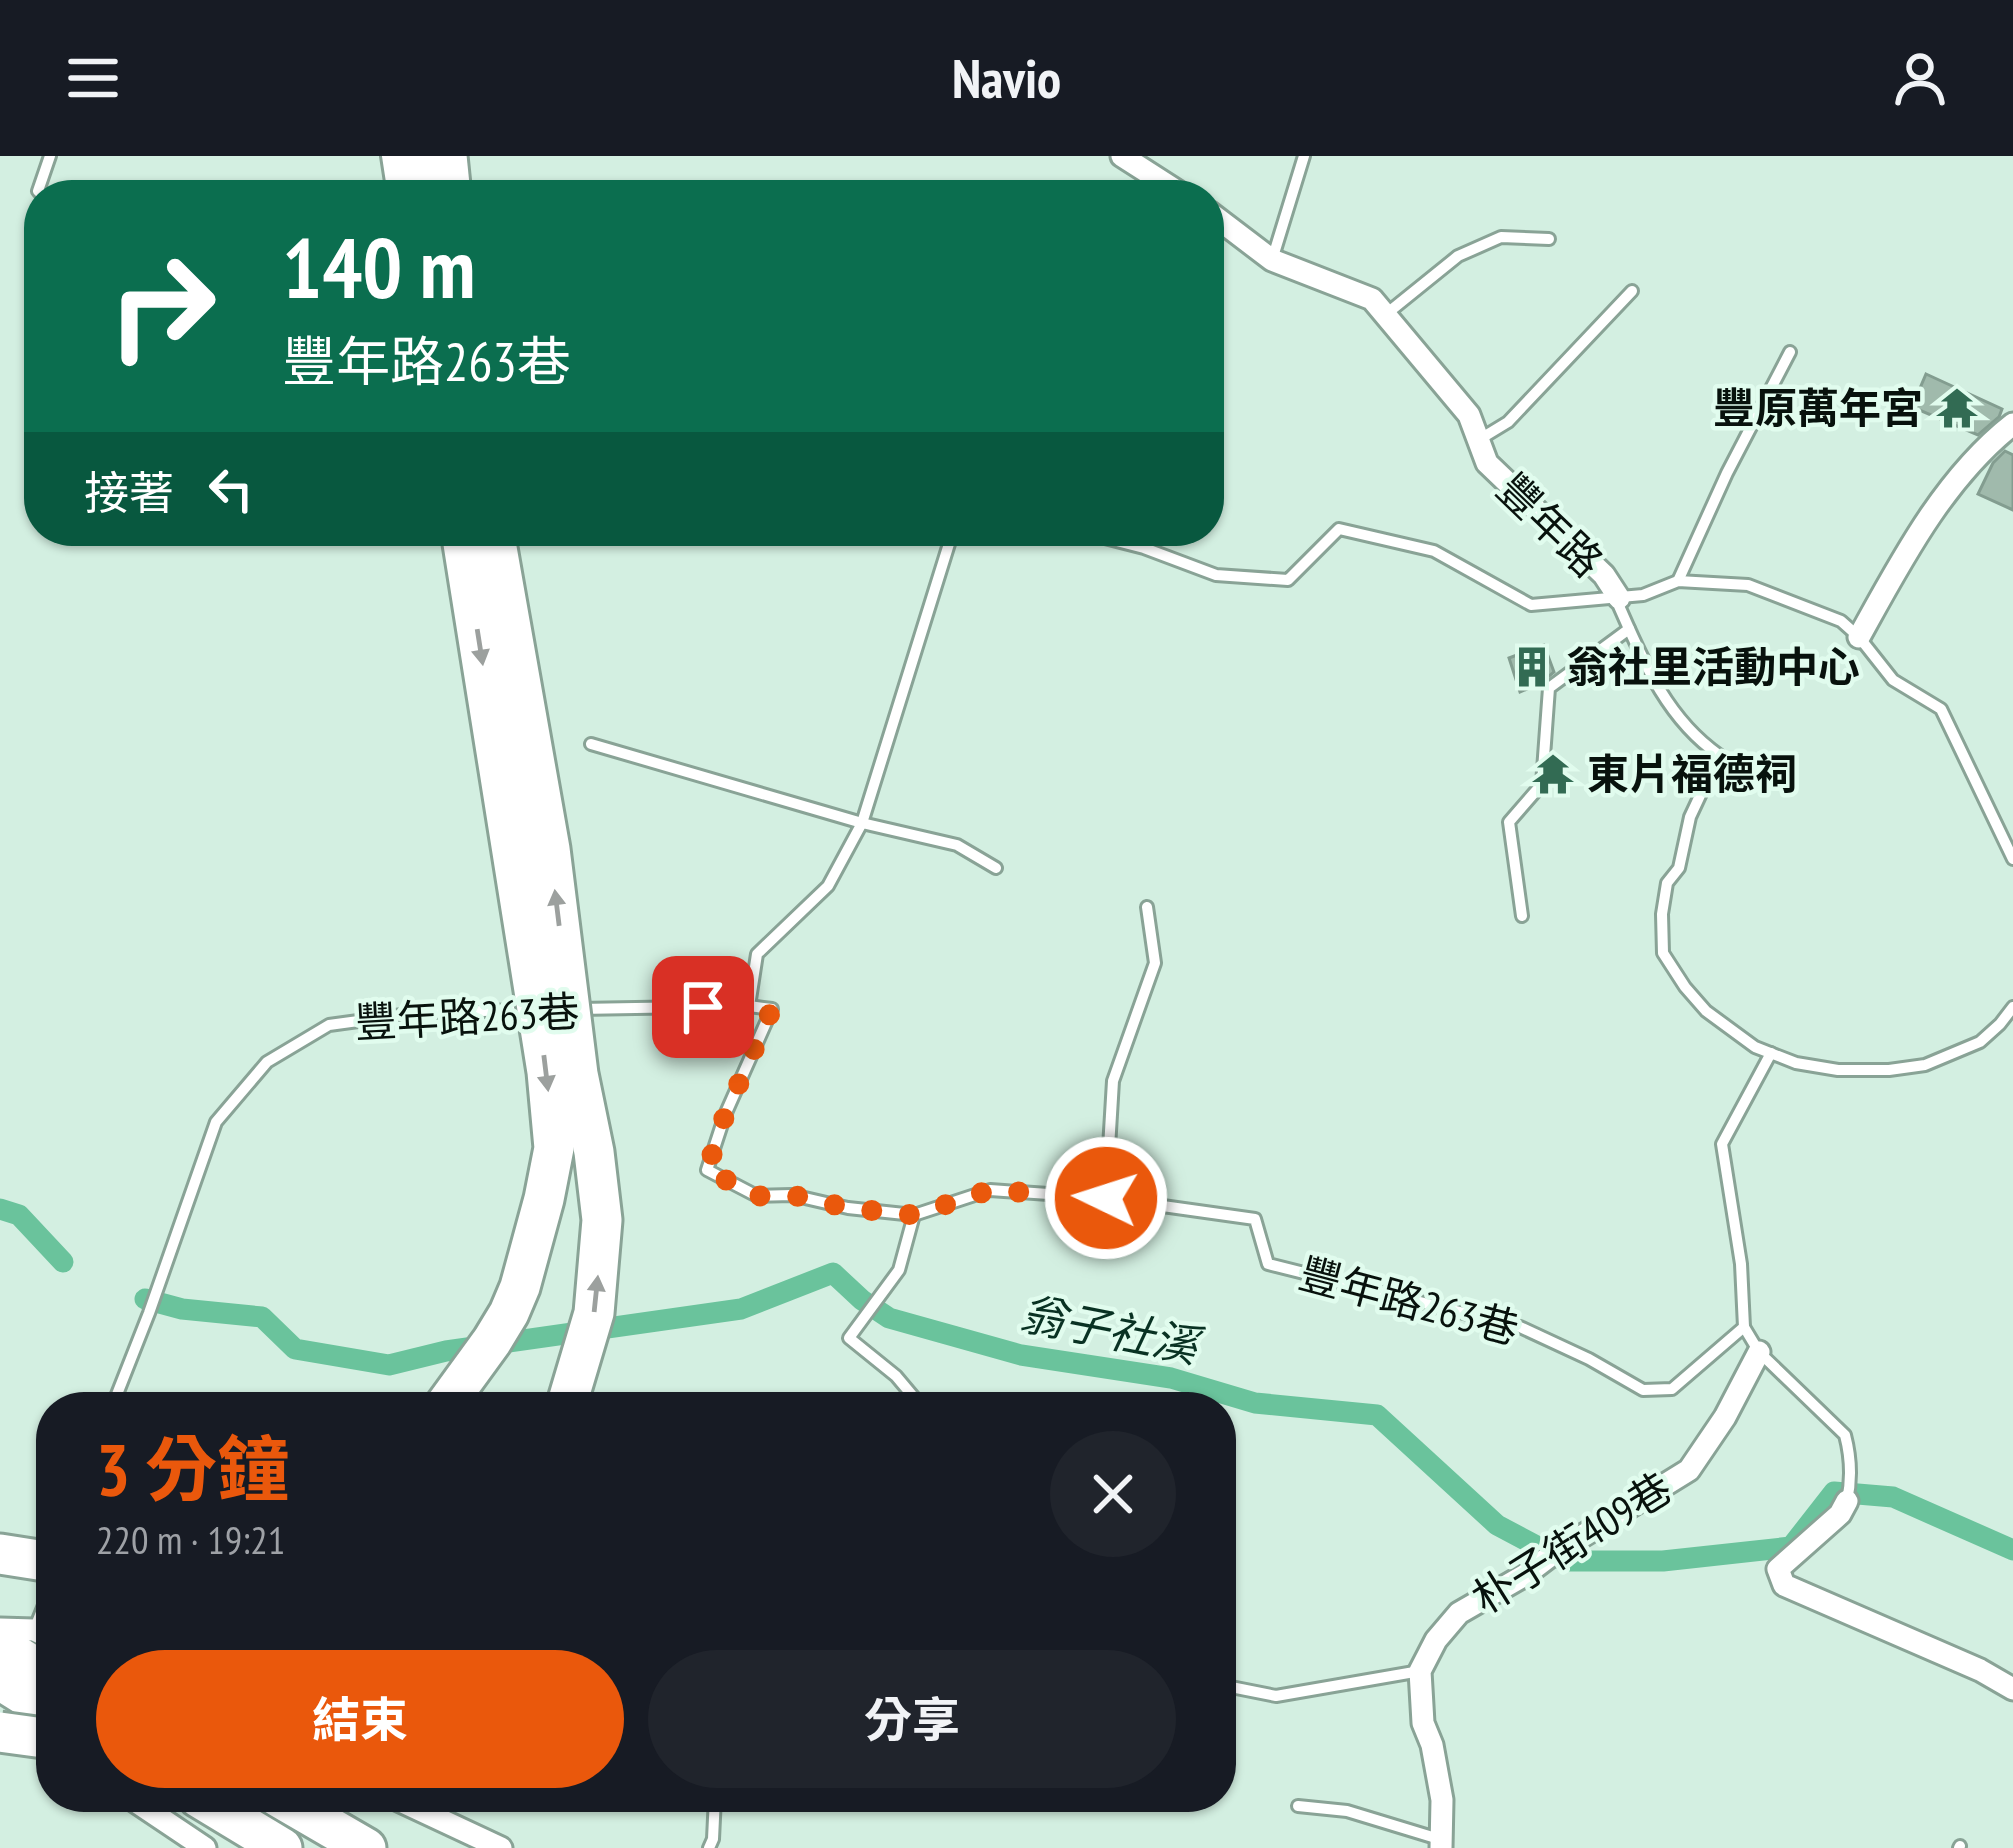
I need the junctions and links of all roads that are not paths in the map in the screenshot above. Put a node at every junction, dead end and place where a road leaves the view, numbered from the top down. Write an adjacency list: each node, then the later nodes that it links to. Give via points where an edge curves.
1 (1121, 156): 3 (street)
2 (1304, 156): 6 (lane)
3 (1159, 180)
4 (1224, 223): 6 (street, 豐年路)
5 (1549, 239): 8 (lane, via 1501,238 1458,256)
6 (1272, 260): 8 (street, 豐年路, via 1372,299)
7 (1632, 291): 11 (lane, via 1508,422)
8 (1385, 315): 11 (street, 豐年路, via 1469,415)
9 (1790, 352): 16 (lane)
10 (2013, 424): 19 (street, via 1985,446 1911,542)
11 (1478, 440): 17 (street, 豐年路, via 1486,464)
12 (463, 546): 36 (highway, one-way to 36, bridge, via 554,1148 520,1287)
13 (497, 546): 37 (highway, one-way to 13, bridge, via 594,1313 602,1220)
14 (948, 546): 21 (lane, 豐年路263巷)
15 (1136, 546): 17 (lane, via 1216,575 1288,580 1339,529 1434,551 1531,605)
16 (1678, 581): 17 (lane, 豐年路); 19 (lane, 豐年路, via 1748,585 1841,620)
17 (1619, 598): 18 (lane)
18 (1629, 629): 25 (lane, via 1549,688 1542,784 1509,823); 30 (lane, via 1665,699 1719,755 1667,883 1663,953 1706,1011)
19 (1859, 637): 22 (lane, via 1893,680 1940,710)
20 (591, 744): 21 (lane)
21 (862, 823): 23 (lane, via 957,845); 26 (lane, 豐年路263巷, via 828,886 757,954)
22 (2013, 859)
23 (996, 868)
24 (1147, 907): 31 (lane, via 1155,963 1113,1081)
25 (1522, 916)
26 (749, 1006): 29 (lane, 豐年路263巷); 32 (lane, 豐年路263巷, via 772,1009 707,1170 757,1196)
27 (2013, 1007): 30 (lane, via 1981,1042 1925,1065 1838,1070)
28 (540, 1010): 35 (lane, 豐年路263巷, via 424,1012 329,1025 267,1062 216,1123)
29 (563, 1010)
30 (1771, 1053): 33 (lane, via 1722,1144)
31 (1106, 1198): 32 (lane, 豐年路263巷, via 990,1190); 33 (lane, 豐年路263巷, via 1255,1219 1268,1264 1520,1327 1642,1390 1672,1389)
32 (914, 1215): 38 (lane, via 899,1270 849,1338)
33 (1744, 1327): 34 (lane)
34 (1759, 1352): 39 (lane, via 1844,1435); 44 (street, 朴子街409巷, via 1689,1471 1459,1613)
35 (118, 1392)
36 (456, 1392)
37 (570, 1392)
38 (909, 1392)
39 (1849, 1492): 47 (street, via 1840,1514 1778,1569 1784,1585)
40 (0, 1554): 41 (highway)
41 (36, 1560)
42 (0, 1629): 43 (street)
43 (27, 1635)
44 (1420, 1671): 46 (lane, via 1276,1696); 61 (street)
45 (0, 1678): 48 (highway)
46 (1236, 1688)
47 (2013, 1689)
48 (36, 1701)
49 (0, 1709): 51 (street)
50 (0, 1732): 52 (highway, bridge)
51 (36, 1732)
52 (36, 1739)
53 (1298, 1806): 61 (lane, via 1347,1811)
54 (151, 1812): 62 (street)
55 (200, 1812): 63 (highway)
56 (223, 1812): 64 (highway)
57 (268, 1812): 65 (highway)
58 (304, 1812): 66 (highway)
59 (424, 1812): 67 (street)
60 (714, 1812): 68 (lane)
61 (1442, 1844)
62 (205, 1848)
63 (254, 1848)
64 (282, 1848)
65 (327, 1848)
66 (366, 1848)
67 (501, 1848)
68 (709, 1848)

